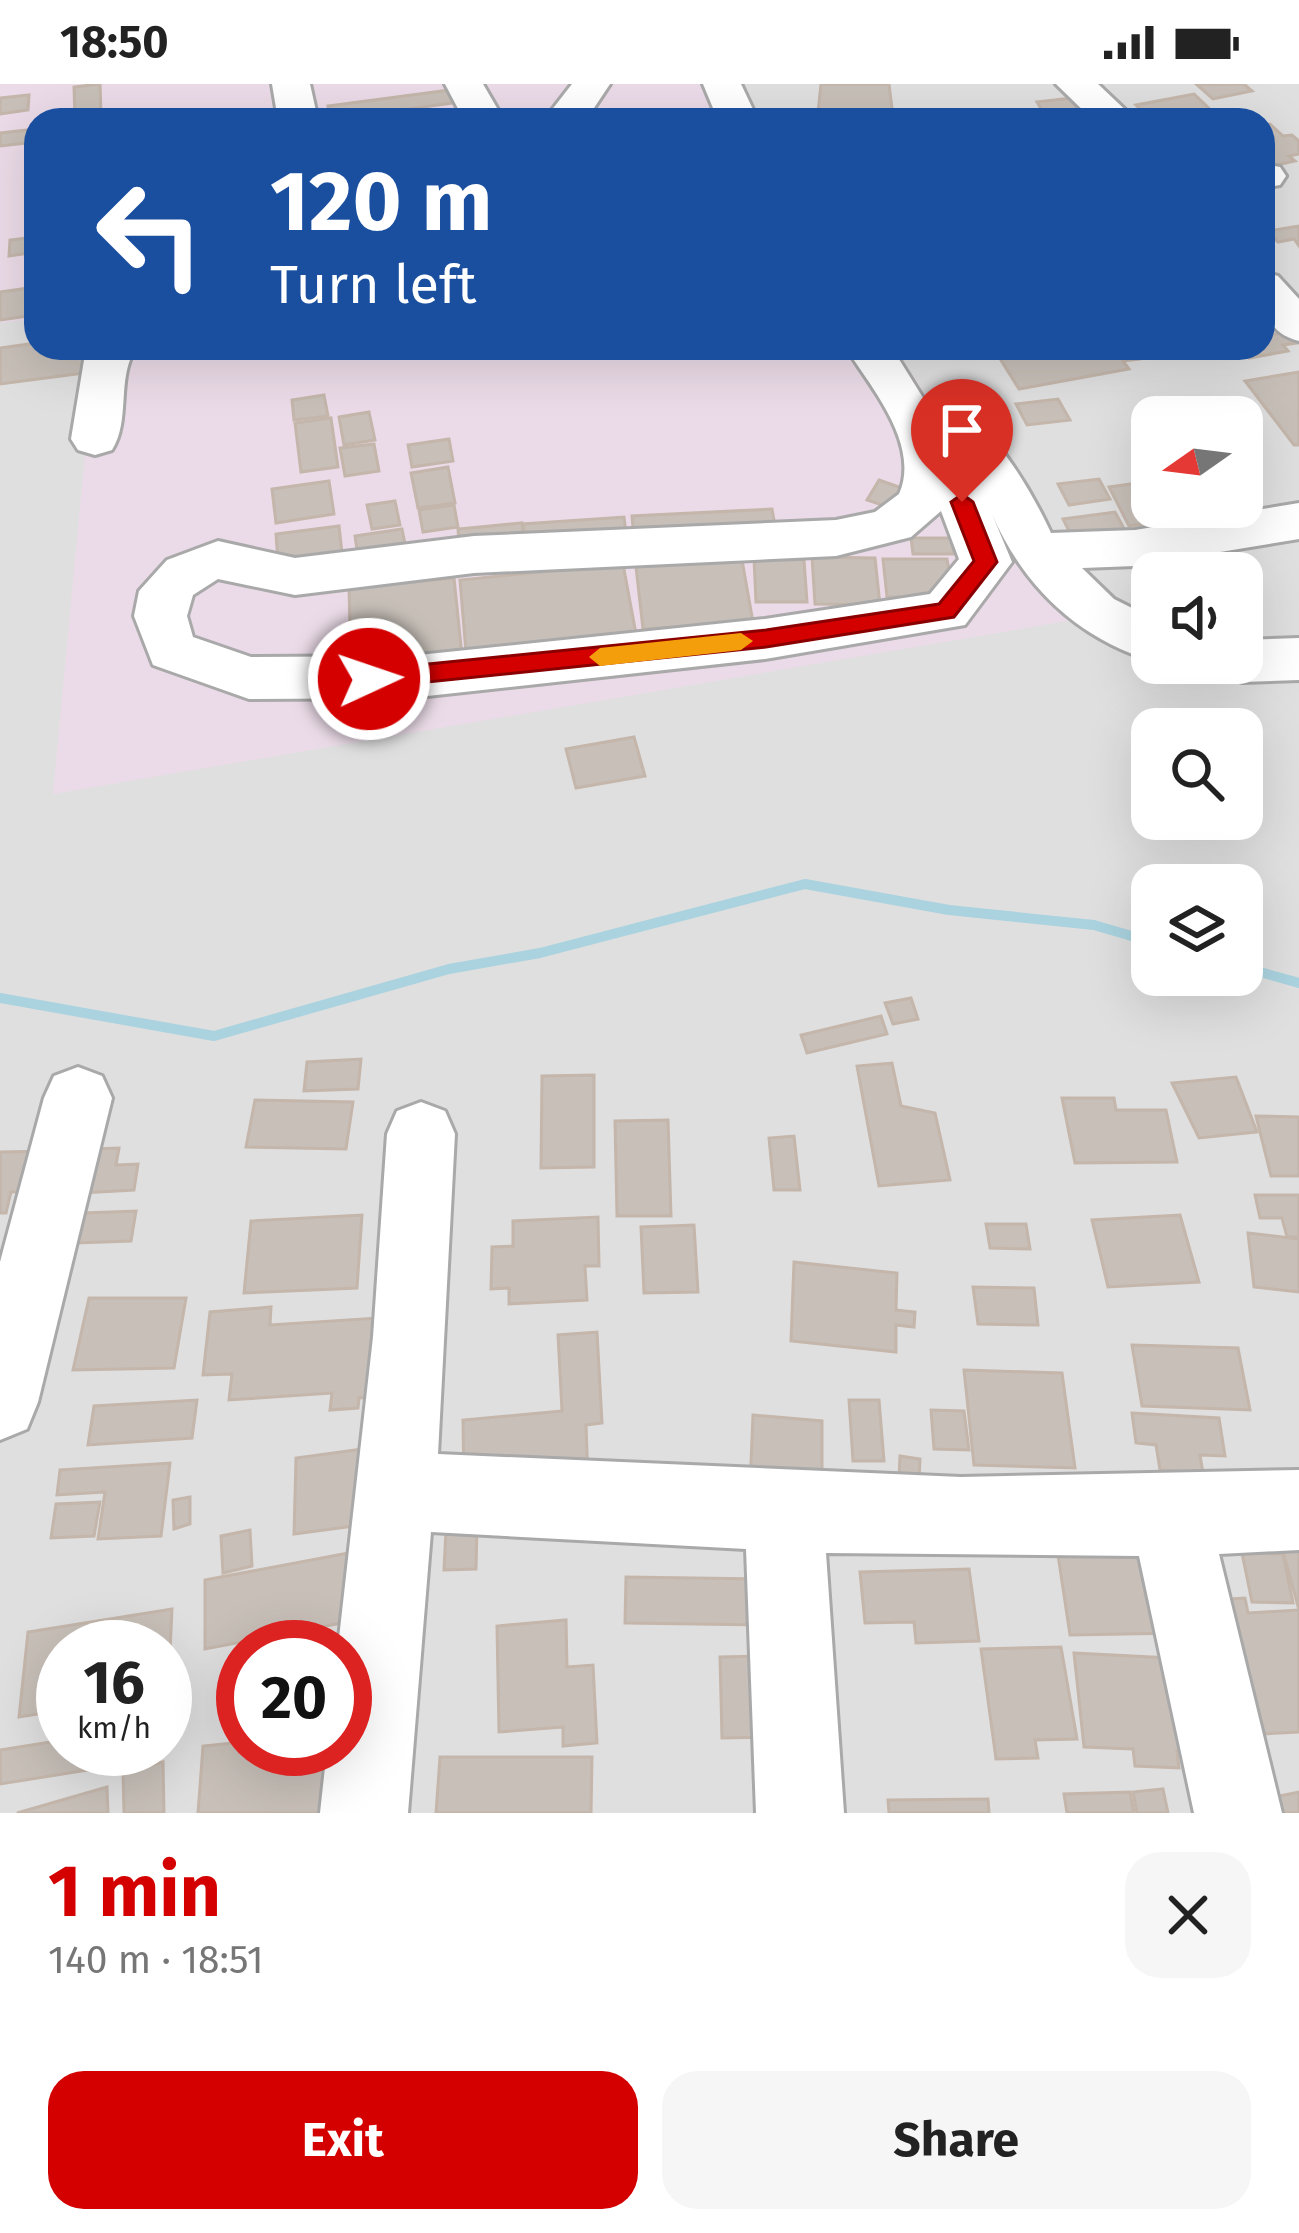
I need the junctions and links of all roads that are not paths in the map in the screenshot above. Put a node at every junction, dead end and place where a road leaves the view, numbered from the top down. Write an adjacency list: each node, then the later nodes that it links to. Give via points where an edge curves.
1 (1075, 84): 2 (street)
2 (1102, 108)
3 (1275, 299): 4 (street)
4 (1299, 327)
5 (104, 360): 8 (street)
6 (876, 360): 9 (street)
7 (916, 360): 11 (street, via 1015,509)
8 (95, 440)
9 (927, 443): 9 (street, via 986,562 946,611 766,639 329,680 249,678 172,651 161,631 163,590 176,573 218,559 254,577 326,577 421,560 836,538 900,520 923,498)
10 (1299, 521): 11 (street, via 1135,548)
11 (1034, 552): 12 (street, via 1095,613)
12 (1131, 631)
13 (1299, 659): 14 (street)
14 (1263, 660)
15 (78, 1098): 17 (street)
16 (422, 1134): 19 (street)
17 (19, 1257): 18 (street)
18 (0, 1402)
19 (396, 1491): 21 (street); 23 (street)
20 (1299, 1510): 22 (street)
21 (784, 1512): 22 (street); 24 (street)
22 (1171, 1518): 25 (street)
23 (364, 1813)
24 (800, 1813)
25 (1238, 1813)

